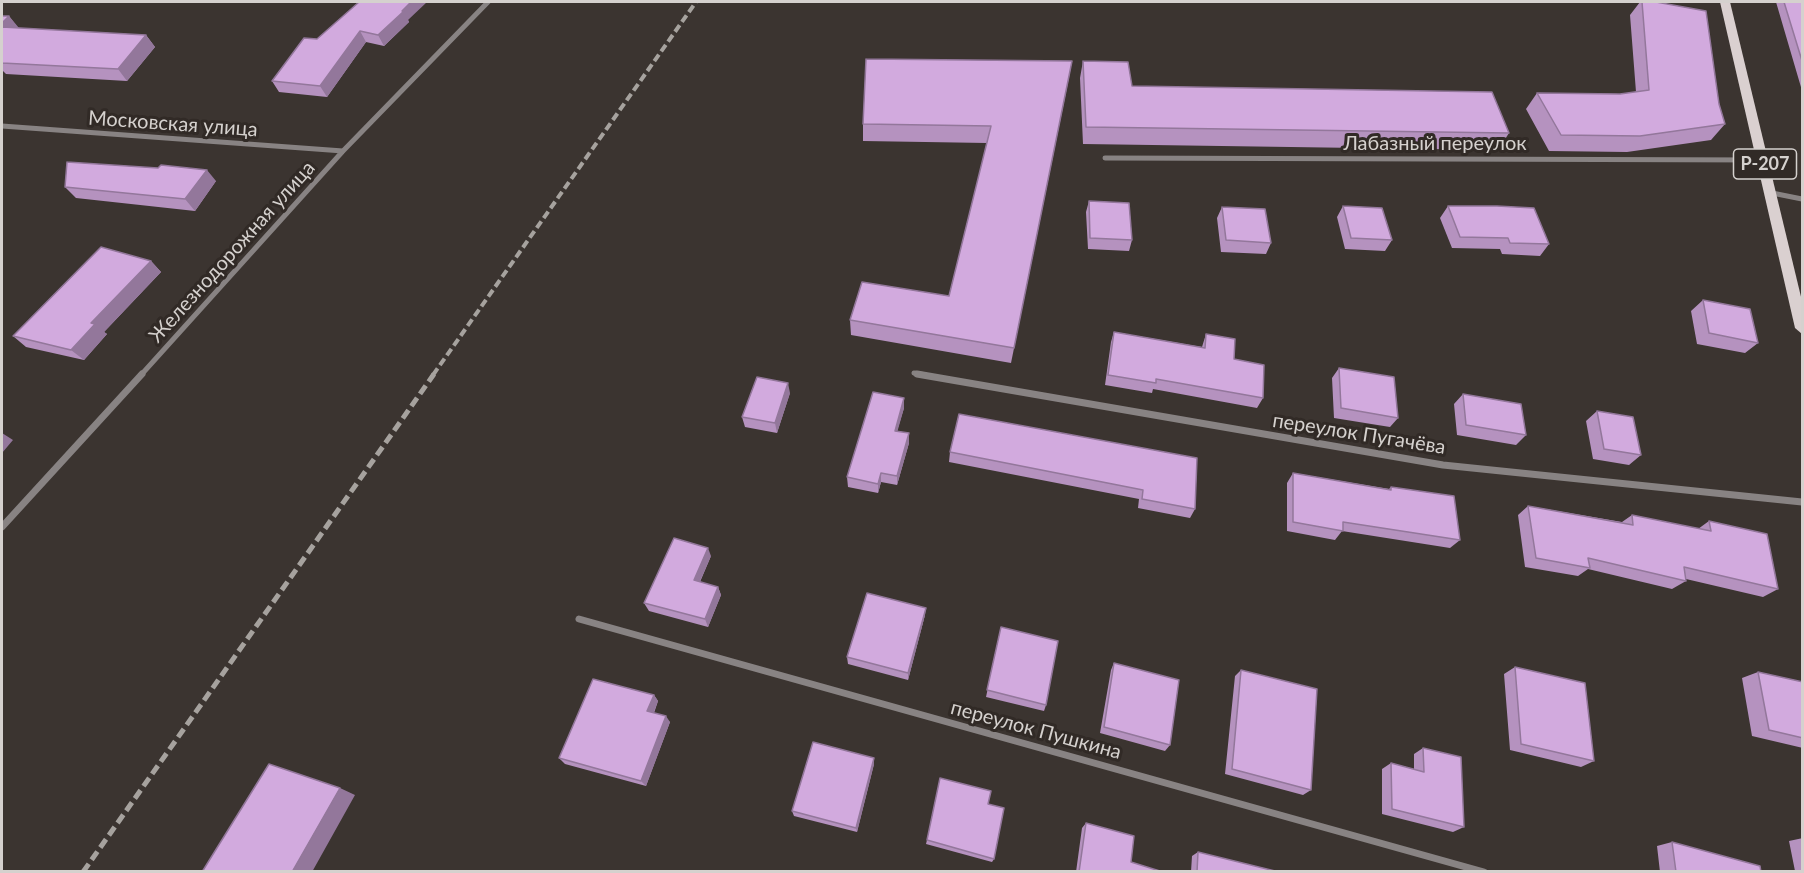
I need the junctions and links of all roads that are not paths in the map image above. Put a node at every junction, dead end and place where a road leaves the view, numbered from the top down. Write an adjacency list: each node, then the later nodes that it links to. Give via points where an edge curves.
1 (488, 2): 4 (street, Железнодорожная улица)
2 (1725, 2): 6 (main road, Р-207)
3 (2, 126): 4 (street, Московская улица)
4 (343, 152): 12 (street, Железнодорожная улица)
5 (1105, 158): 6 (street, Лабазный переулок)
6 (1764, 160): 7 (main road, Р-207)
7 (1772, 193): 8 (street); 9 (main road, Р-207)
8 (1803, 199)
9 (1803, 328)
10 (914, 373): 11 (street, переулок Пугачёва, via 1443,465)
11 (1803, 501)
12 (2, 526)
13 (579, 619): 14 (street, переулок Пушкина)
14 (1484, 872)

